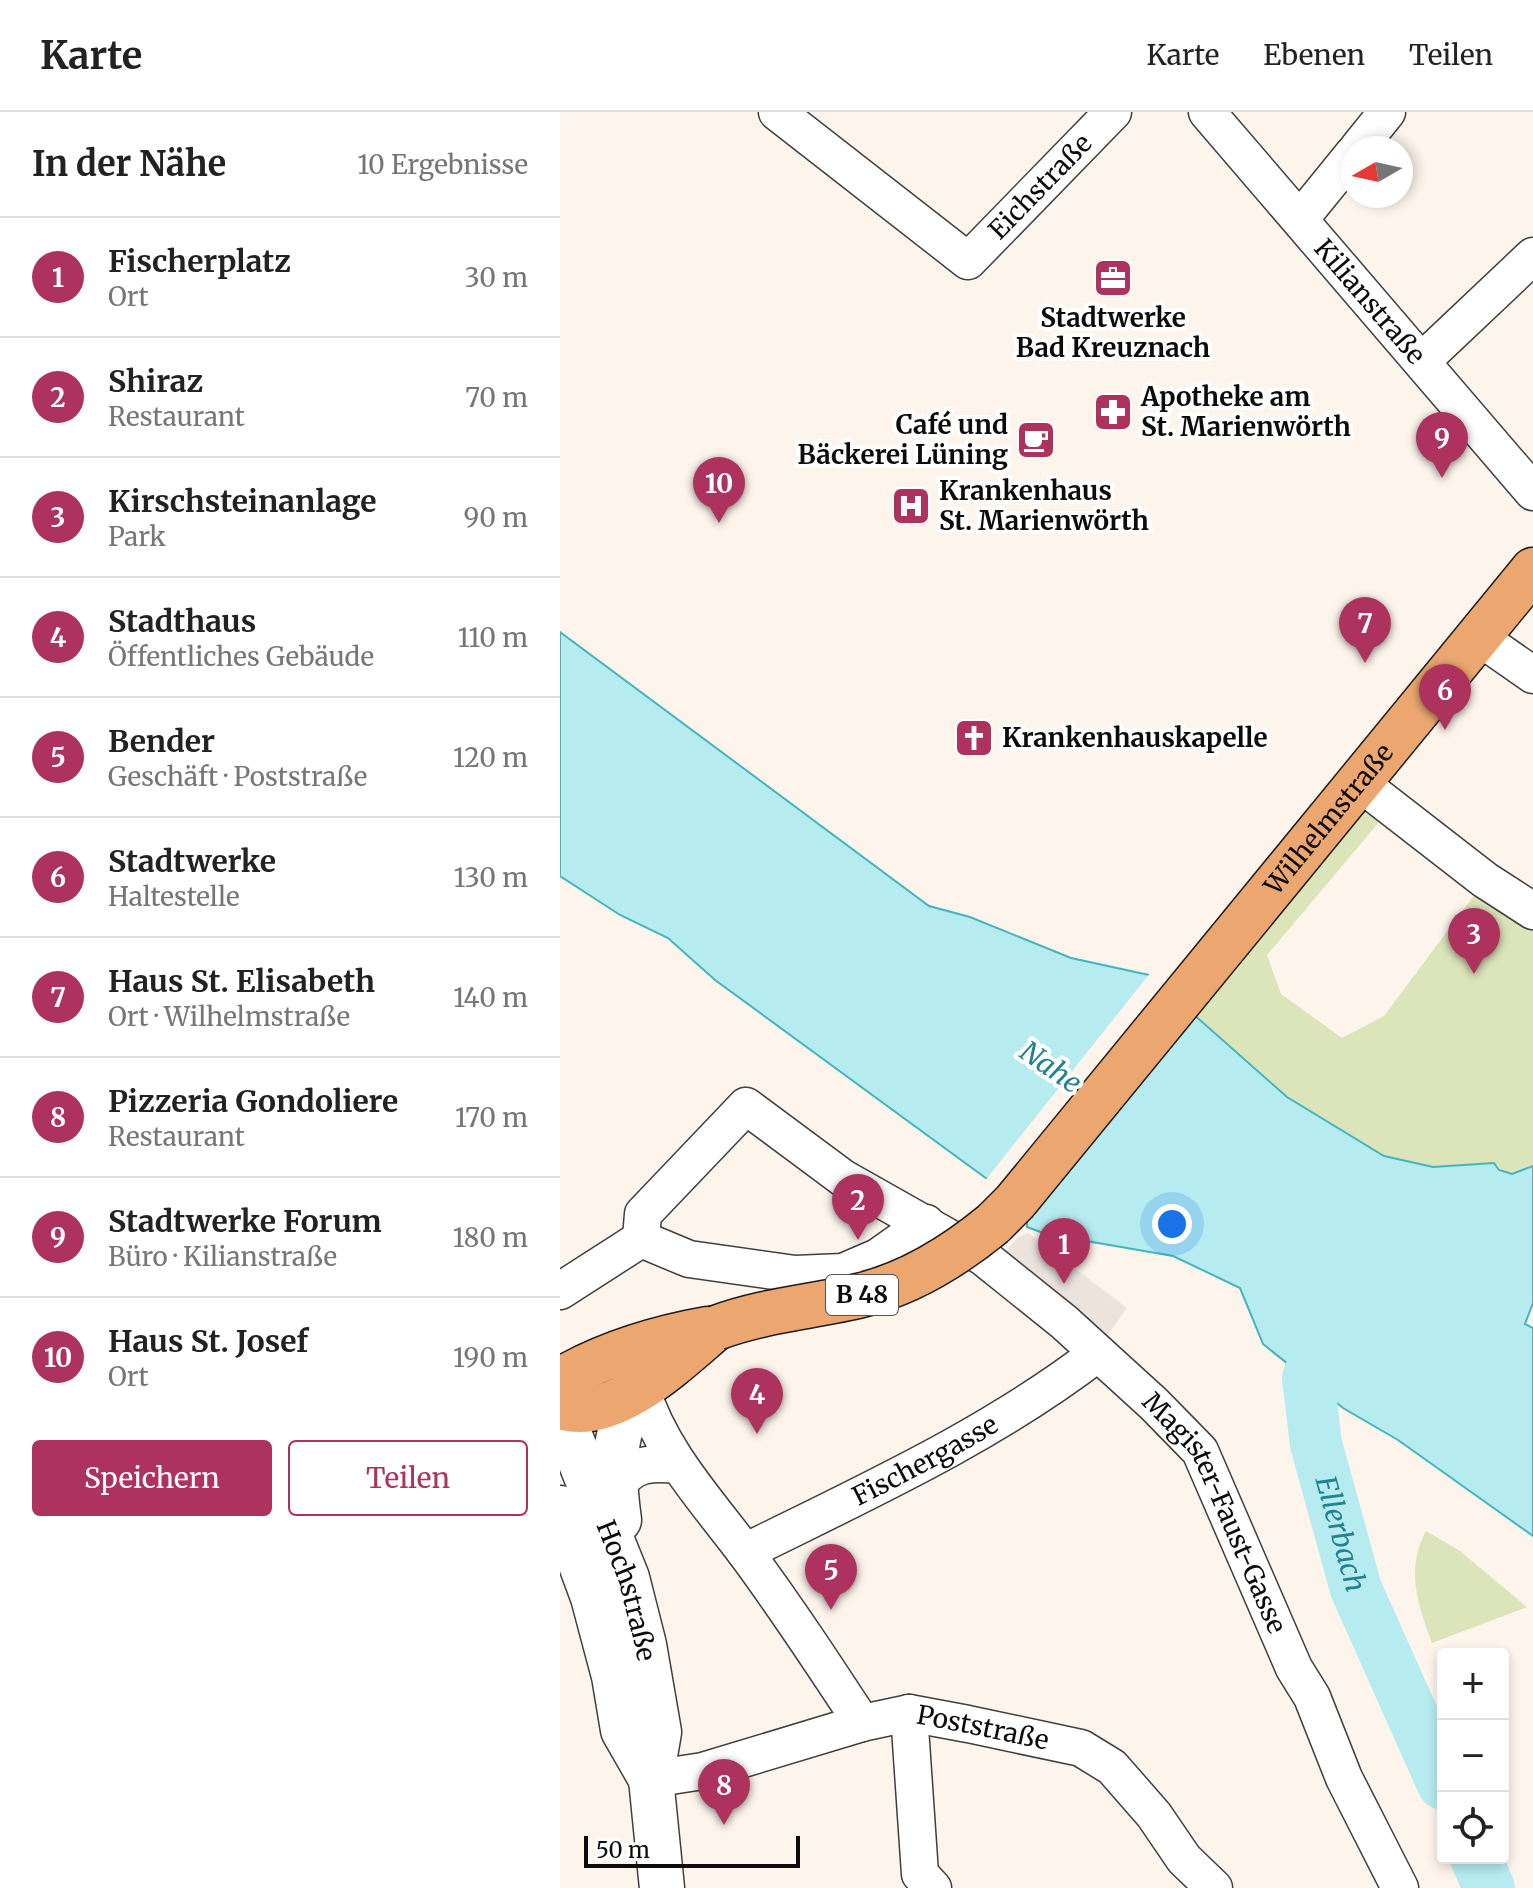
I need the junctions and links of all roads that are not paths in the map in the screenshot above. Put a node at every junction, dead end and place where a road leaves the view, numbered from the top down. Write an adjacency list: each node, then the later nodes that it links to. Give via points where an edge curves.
1 (777, 112): 2 (street, Eichstraße, via 968,261)
2 (1113, 112)
3 (1207, 112): 7 (street, Kilianstraße)
4 (1387, 112): 5 (street)
5 (1368, 136)
6 (1341, 169): 7 (street)
7 (1301, 218): 9 (street, Kilianstraße)
8 (1533, 256): 9 (street)
9 (1422, 361): 10 (street, Kilianstraße)
10 (1533, 492)
11 (1533, 570): 12 (main road, Wilhelmstraße / B 48)
12 (1480, 638): 13 (street); 14 (main road, Wilhelmstraße / B 48)
13 (1533, 675)
14 (1360, 783): 15 (street); 19 (main road, Wilhelmstraße / B 48, bridge, via 1015,1202 973,1240 923,1272 876,1291 771,1311)
15 (1533, 911)
16 (926, 1223): 17 (street, via 878,1257 843,1272 795,1274 689,1259); 17 (street, Magister-Faust-Gasse, via 843,1178 746,1106 643,1214); 20 (street, Magister-Faust-Gasse, via 983,1257)
17 (641, 1239): 18 (street)
18 (560, 1291)
19 (671, 1349): 21 (main road, B 48, via 590,1365); 22 (main road)
20 (1098, 1353): 27 (street, Fischergasse, via 1024,1407); 35 (street, Magister-Faust-Gasse, via 1200,1451 1344,1778)
21 (560, 1380)
22 (641, 1388): 23 (main road, via 592,1409); 24 (street, via 656,1428); 25 (street, via 617,1433)
23 (560, 1409): 28 (street, Hochstraße)
24 (679, 1465): 25 (street, via 635,1466); 27 (street)
25 (615, 1487): 28 (street)
26 (560, 1508): 31 (street, Hochstraße, via 597,1611 623,1730)
27 (745, 1552): 30 (street)
28 (627, 1578): 31 (street, Hochstraße, via 657,1711)
29 (909, 1713): 30 (street, Poststraße); 32 (street); 34 (street, Poststraße, via 1081,1748 1112,1767 1184,1859)
30 (862, 1723): 31 (street, Poststraße, via 703,1771)
31 (651, 1779): 33 (street, Hochstraße)
32 (923, 1883)
33 (662, 1888)
34 (1214, 1888)
35 (1400, 1888)

